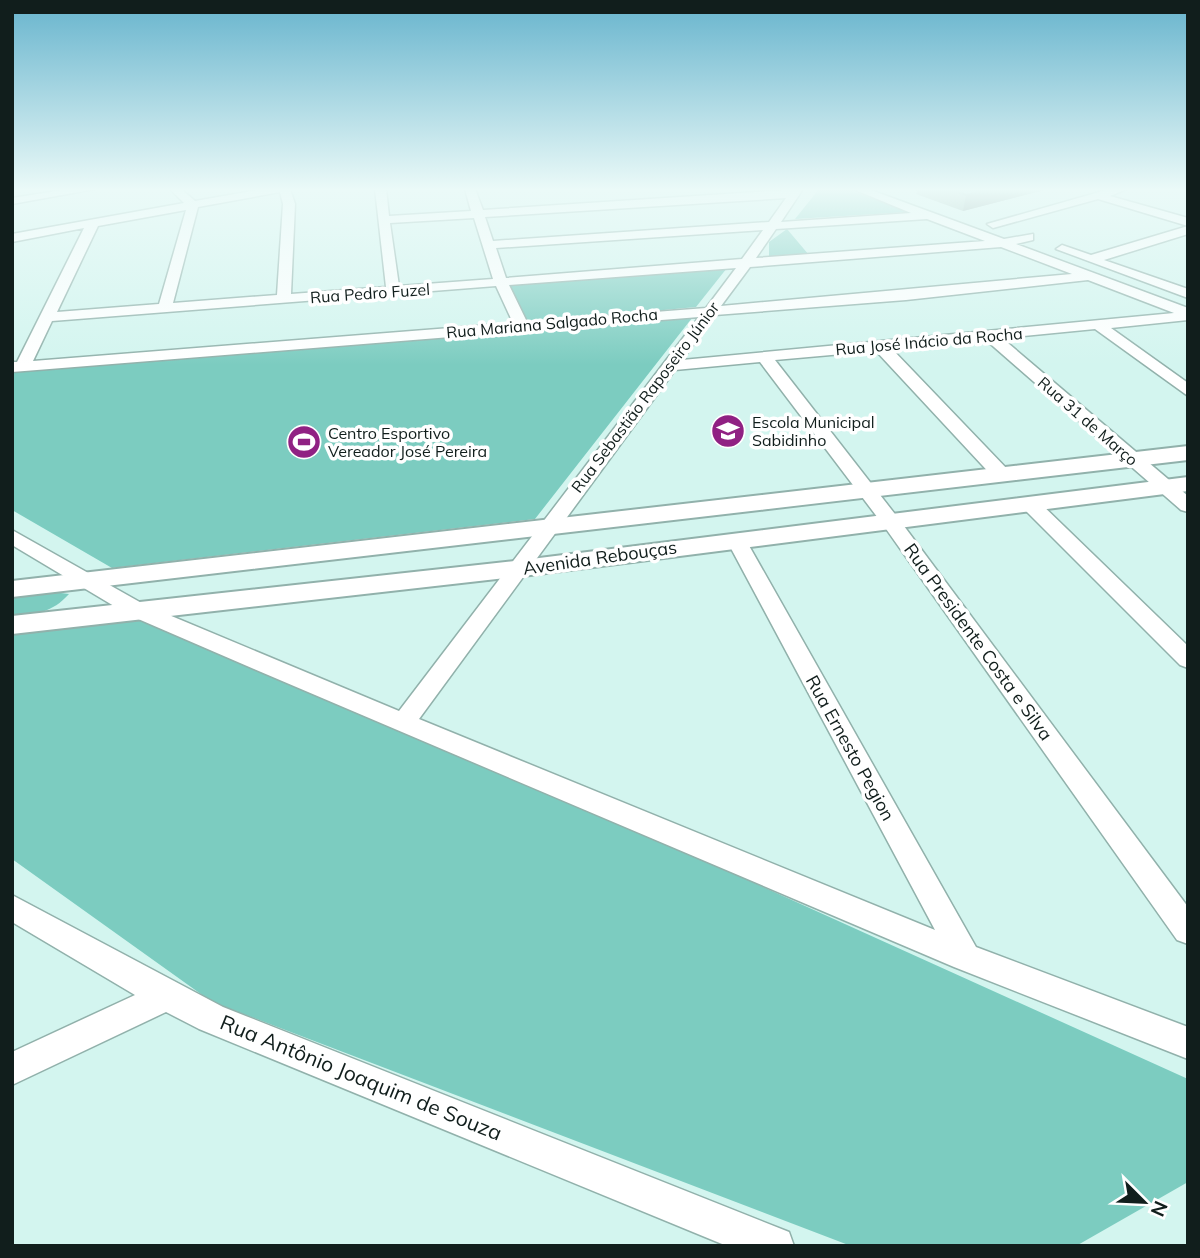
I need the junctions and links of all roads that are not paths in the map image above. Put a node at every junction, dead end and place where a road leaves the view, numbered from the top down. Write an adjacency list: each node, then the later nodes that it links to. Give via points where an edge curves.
1 (81, 248): 21 (street)
2 (182, 248): 18 (street)
3 (287, 248): 17 (street)
4 (388, 248): 15 (street)
5 (490, 248): 14 (street)
6 (756, 248): 12 (street, Rua Sebastião Raposeiro Júnior)
7 (950, 248): 12 (street, Rua Pedro Fuzel)
8 (1018, 248): 13 (street)
9 (1057, 248): 11 (street)
10 (1131, 248): 11 (street)
11 (1092, 260): 16 (street)
12 (744, 265): 14 (street, Rua Pedro Fuzel); 19 (street, Rua Sebastião Raposeiro Júnior)
13 (1092, 276): 19 (street, Rua Mariana Salgado Rocha, via 906,296); 20 (street)
14 (501, 283): 15 (street, Rua Pedro Fuzel); 22 (street)
15 (393, 291): 17 (street, Rua Pedro Fuzel)
16 (1188, 294)
17 (284, 299): 18 (street, Rua Pedro Fuzel)
18 (165, 307): 21 (street, Rua Pedro Fuzel)
19 (708, 310): 22 (street, Rua Mariana Salgado Rocha); 28 (street, Rua Sebastião Raposeiro Júnior)
20 (1188, 315): 23 (street, Rua José Inácio da Rocha)
21 (47, 317): 27 (street)
22 (521, 325): 27 (street, Rua Mariana Salgado Rocha)
23 (1098, 325): 24 (street, Rua José Inácio da Rocha); 29 (street)
24 (989, 335): 25 (street, Rua José Inácio da Rocha); 31 (street, Rua 31 de Março)
25 (880, 346): 26 (street, Rua José Inácio da Rocha); 32 (street)
26 (764, 356): 28 (street, Rua José Inácio da Rocha); 34 (street, Rua Presidente Costa e Silva)
27 (18, 366)
28 (669, 366): 38 (street, Rua Sebastião Raposeiro Júnior)
29 (1188, 391)
30 (1188, 453): 31 (main road, Avenida Rebouças)
31 (1133, 459): 32 (main road, Avenida Rebouças); 33 (street, Rua 31 de Março)
32 (1002, 475): 34 (main road, Avenida Rebouças)
33 (1176, 486): 35 (main road, Avenida Rebouças); 36 (street, Rua 31 de Março)
34 (867, 492): 37 (street, Rua Presidente Costa e Silva); 38 (main road, Avenida Rebouças)
35 (1030, 504): 37 (main road, Avenida Rebouças); 46 (street)
36 (1188, 506)
37 (891, 522): 40 (main road, Avenida Rebouças); 49 (street, Rua Presidente Costa e Silva)
38 (546, 529): 41 (street, Rua Sebastião Raposeiro Júnior); 42 (main road, Avenida Rebouças)
39 (12, 536): 42 (street)
40 (736, 539): 41 (main road, Avenida Rebouças); 50 (street, Rua Ernesto Pegion)
41 (515, 569): 44 (main road, Avenida Rebouças); 47 (street, Rua Sebastião Raposeiro Júnior)
42 (82, 580): 43 (main road, Avenida Rebouças); 44 (street)
43 (12, 589)
44 (137, 610): 45 (main road, Avenida Rebouças); 47 (street)
45 (12, 625)
46 (1188, 660)
47 (403, 723): 50 (street)
48 (12, 907): 51 (street, Rua Antônio Joaquim de Souza)
49 (1188, 931)
50 (965, 957): 52 (street)
51 (166, 996): 53 (street); 54 (street, Rua Antônio Joaquim de Souza)
52 (1188, 1043)
53 (12, 1069)
54 (734, 1235): 55 (street, Rua Antônio Joaquim de Souza)
55 (775, 1246)

